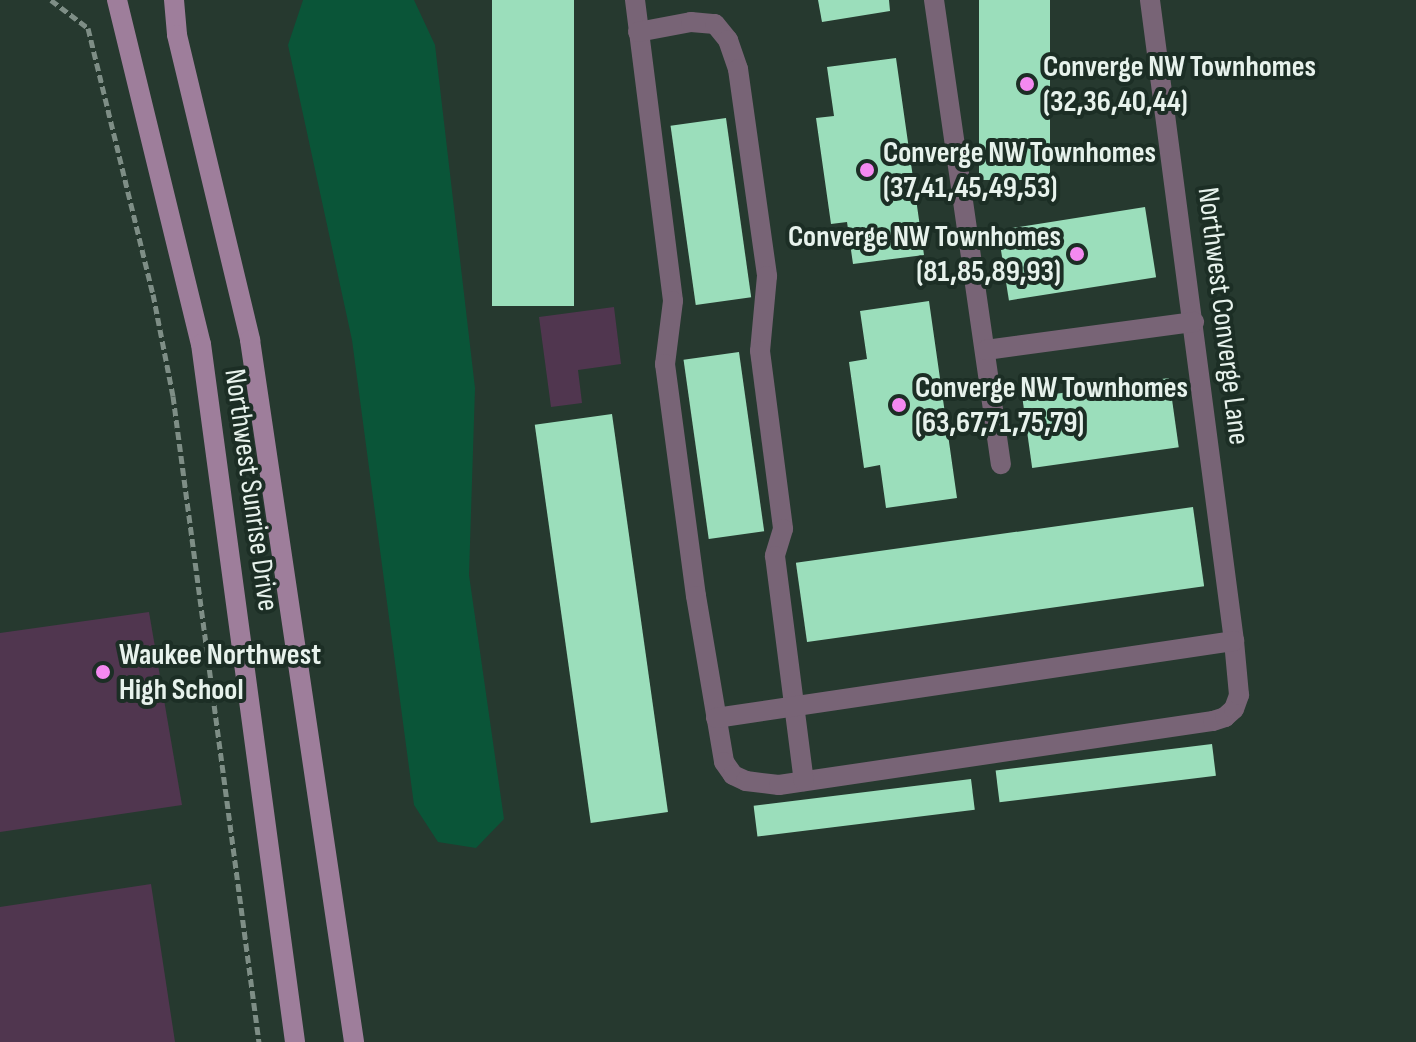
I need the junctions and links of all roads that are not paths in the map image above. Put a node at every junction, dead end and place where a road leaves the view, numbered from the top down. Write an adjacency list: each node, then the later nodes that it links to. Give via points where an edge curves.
1 (117, 0): 14 (street, Northwest Sunrise Drive, via 201,344)
2 (174, 0): 15 (street, Northwest Sunrise Drive, via 177,35 250,340)
3 (635, 0): 6 (street)
4 (934, 0): 8 (street)
5 (1150, 0): 7 (street, Northwest Converge Lane)
6 (638, 32): 11 (street, via 691,22 715,24 728,40 738,69 767,276 760,351 783,529 775,556); 12 (street, via 673,301 665,364)
7 (1194, 322): 8 (street); 10 (street, Northwest Converge Lane)
8 (986, 350): 9 (street)
9 (1001, 464)
10 (1234, 641): 11 (street); 13 (street, Northwest Converge Lane, via 1239,695 1225,717)
11 (794, 705): 12 (street); 13 (street)
12 (716, 718): 13 (street, Northwest Converge Lane, via 724,762 733,775 779,785)
13 (804, 781)
14 (295, 1042)
15 (354, 1042)

